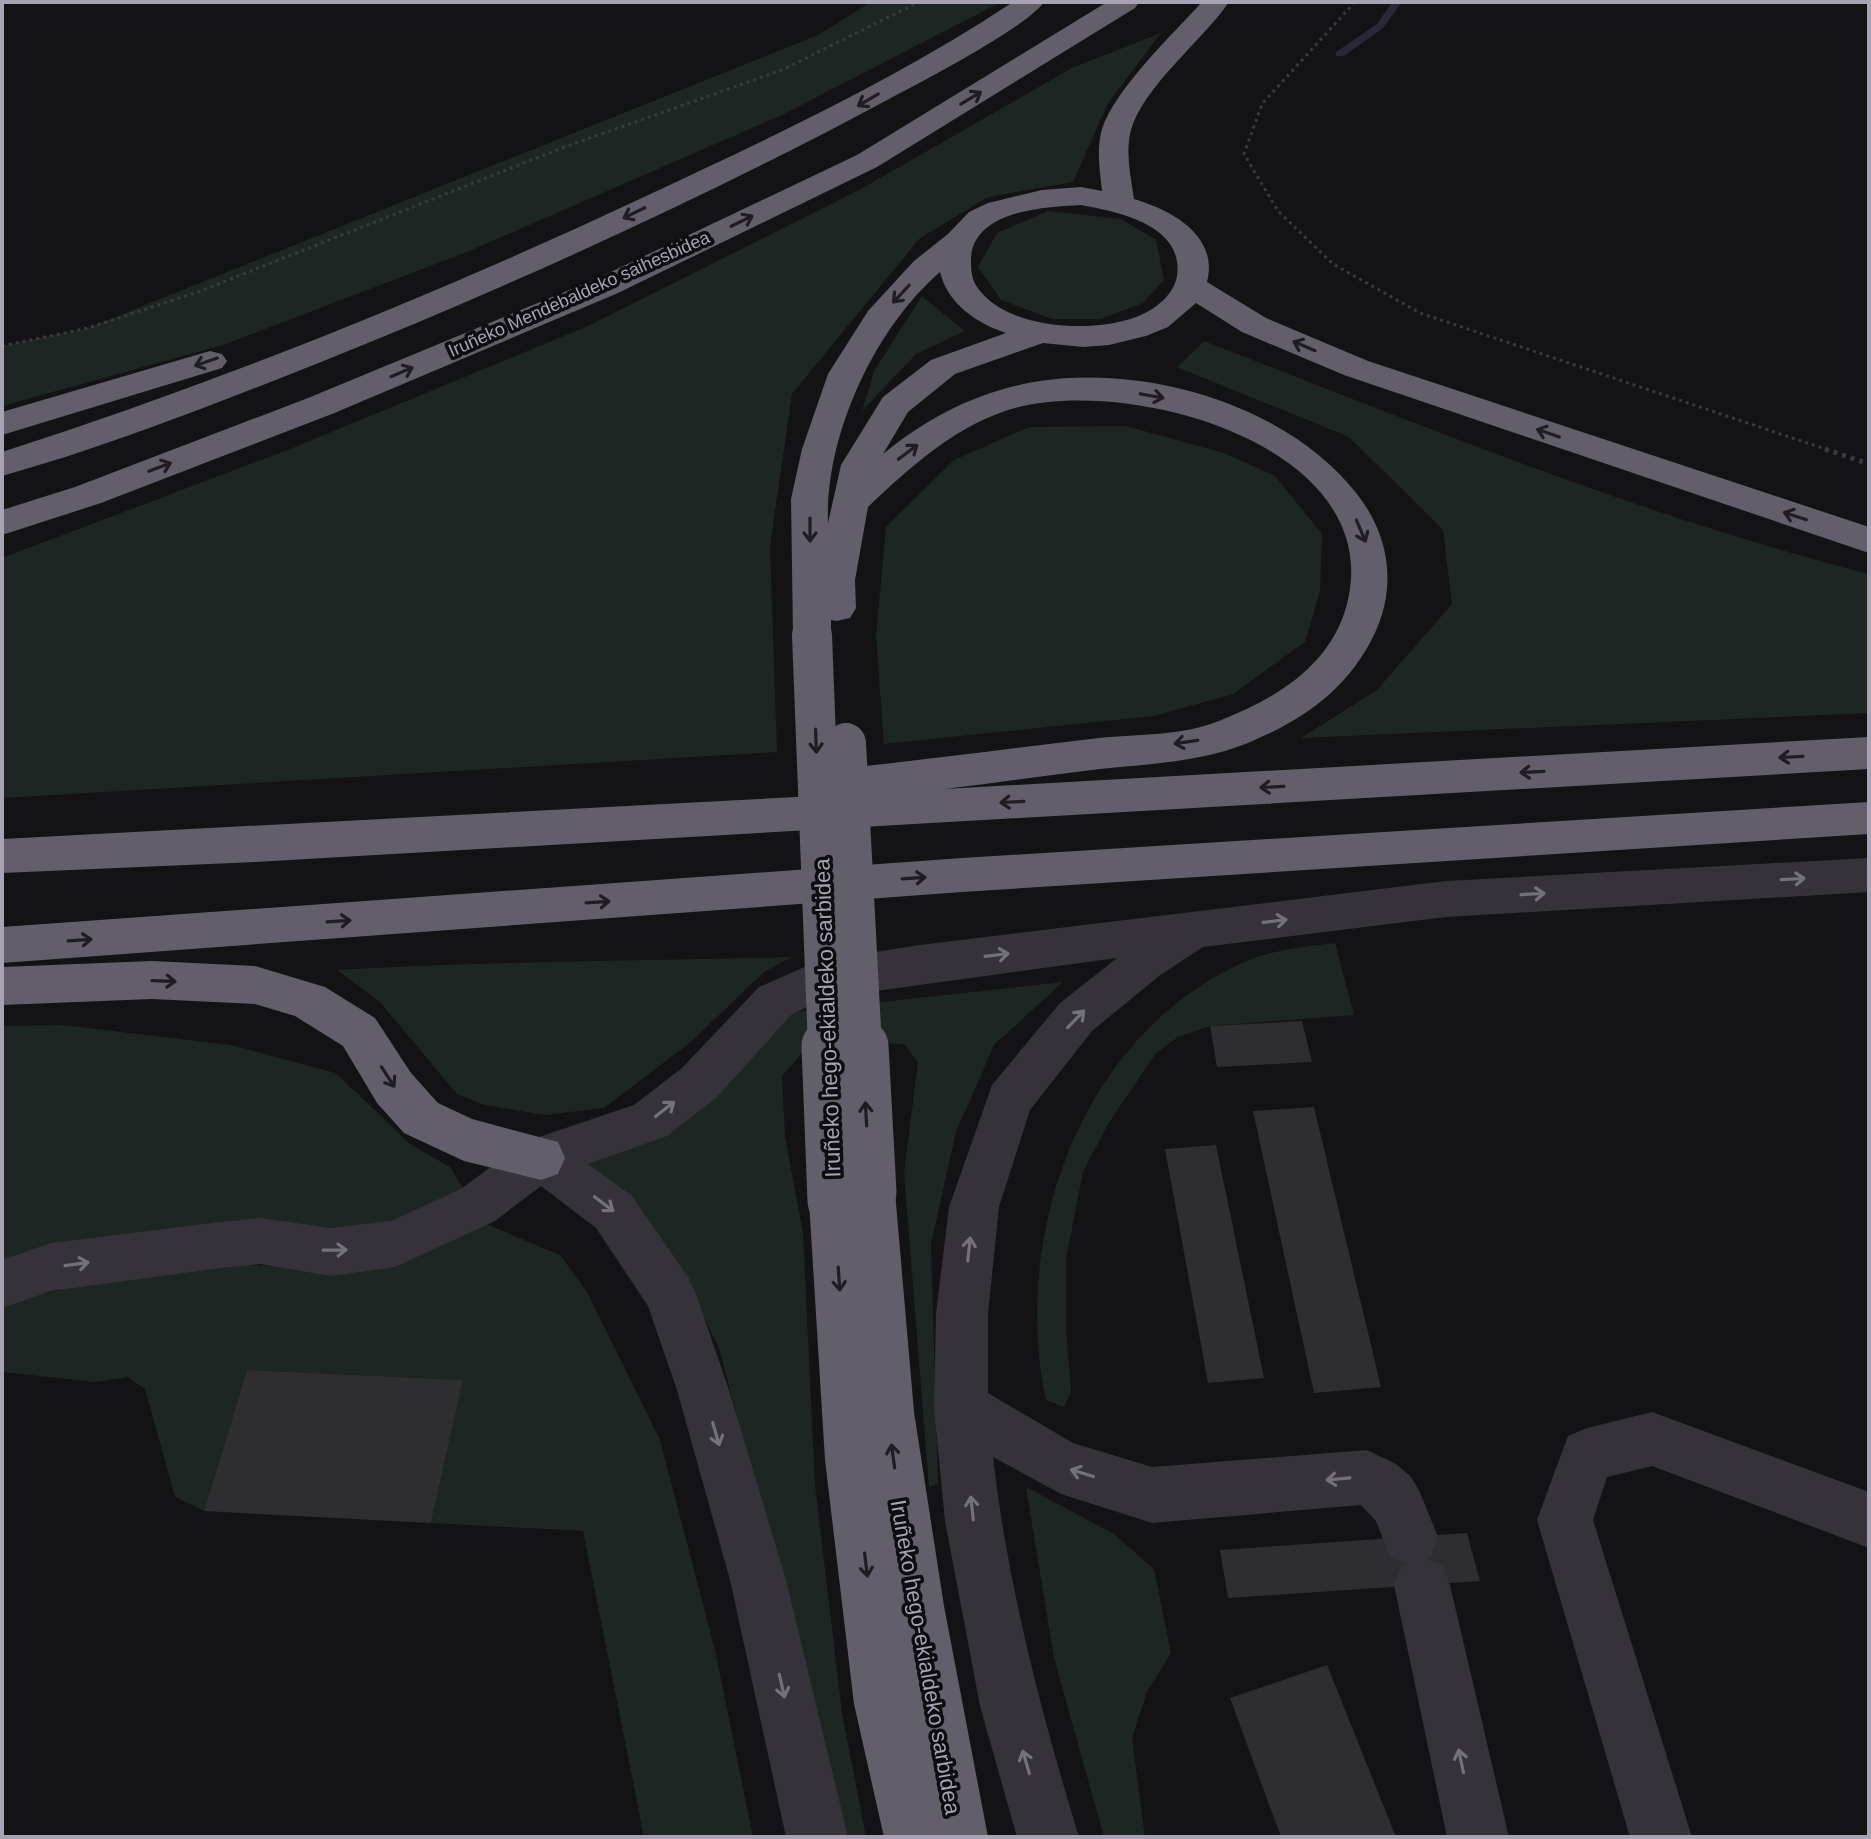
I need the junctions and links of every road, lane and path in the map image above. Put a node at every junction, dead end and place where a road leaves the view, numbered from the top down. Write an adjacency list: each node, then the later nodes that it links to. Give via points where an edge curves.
1 (919, 2): 11 (path, via 782,70 562,148 198,292 88,328)
2 (1031, 2): 8 (highway, one-way to 8, via 854,108)
3 (1126, 2): 16 (highway, Iruñeko Mendebaldeko saihesbidea, one-way to 3, via 320,406 607,286 867,161)
4 (1216, 2): 6 (highway, via 1117,126 1113,160)
5 (1355, 2): 14 (path, via 1262,104 1244,154 1278,211 1333,264 1420,313)
6 (1119, 202): 7 (highway, via 1081,196 1030,200 977,221); 9 (highway, via 1148,212 1188,245 1194,265)
7 (959, 241): 10 (highway, via 956,277 966,295 984,311); 18 (highway, Iruñeko hego-ekialdeko sarbidea, one-way to 18, via 925,268 879,318 845,374 809,499)
8 (495, 277): 12 (highway, one-way to 12, via 373,304 180,371); 13 (highway, via 287,364)
9 (1191, 286): 10 (highway, via 1177,306 1151,323 1116,334); 17 (highway, one-way to 9, via 1356,368 1254,325)
10 (1038, 333): 15 (highway, Iruñeko hego-ekialdeko sarbidea, via 943,367 895,405 859,465)
11 (2, 346)
12 (2, 424)
13 (2, 464)
14 (1869, 464)
15 (850, 503): 18 (highway, Iruñeko hego-ekialdeko sarbidea); 21 (highway, one-way to 21, via 944,425 997,401 1053,389 1135,393 1194,403 1234,418 1310,461 1340,491 1365,535 1371,580 1364,616 1337,665 1295,702 1218,738 945,774)
16 (2, 523)
17 (1869, 540)
18 (825, 635): 28 (highway, Iruñeko hego-ekialdeko sarbidea, bridge)
19 (1869, 753): 21 (highway, one-way to 21)
20 (1869, 818): 25 (highway, one-way to 20, via 962,875)
21 (255, 845): 22 (highway)
22 (2, 856)
23 (1869, 875): 24 (street, one-way to 23, via 1446,899)
24 (1197, 931): 27 (street, one-way to 24, via 650,1121 699,1083 775,1001 818,980); 30 (street, one-way to 24, via 962,1314 974,1207 1009,1100 1076,1017 1143,963)
25 (2, 945)
26 (2, 986): 27 (highway, one-way to 27, via 152,980 255,985 309,1001 359,1032 394,1088 421,1118 464,1139)
27 (541, 1158): 29 (street, one-way to 27, via 51,1267 220,1245 260,1241 331,1252 395,1244 478,1205); 32 (street, one-way to 32, via 614,1212 670,1294 758,1580)
28 (852, 1196): 33 (highway, Iruñeko hego-ekialdeko sarbidea, one-way to 33, via 852,1460 884,1704); 34 (highway, Iruñeko hego-ekialdeko sarbidea, one-way to 28, via 915,1606)
29 (2, 1284)
30 (961, 1407): 35 (street, one-way to 30, via 1004,1675 973,1521); 36 (street, one-way to 30, via 1416,1561 1399,1506 1386,1487 1367,1477 1152,1495 1061,1467)
31 (1869, 1520): 37 (street, via 1652,1439 1587,1455 1565,1520)
32 (817, 1837)
33 (915, 1837)
34 (957, 1837)
35 (1048, 1837)
36 (1478, 1837)
37 (1661, 1837)

